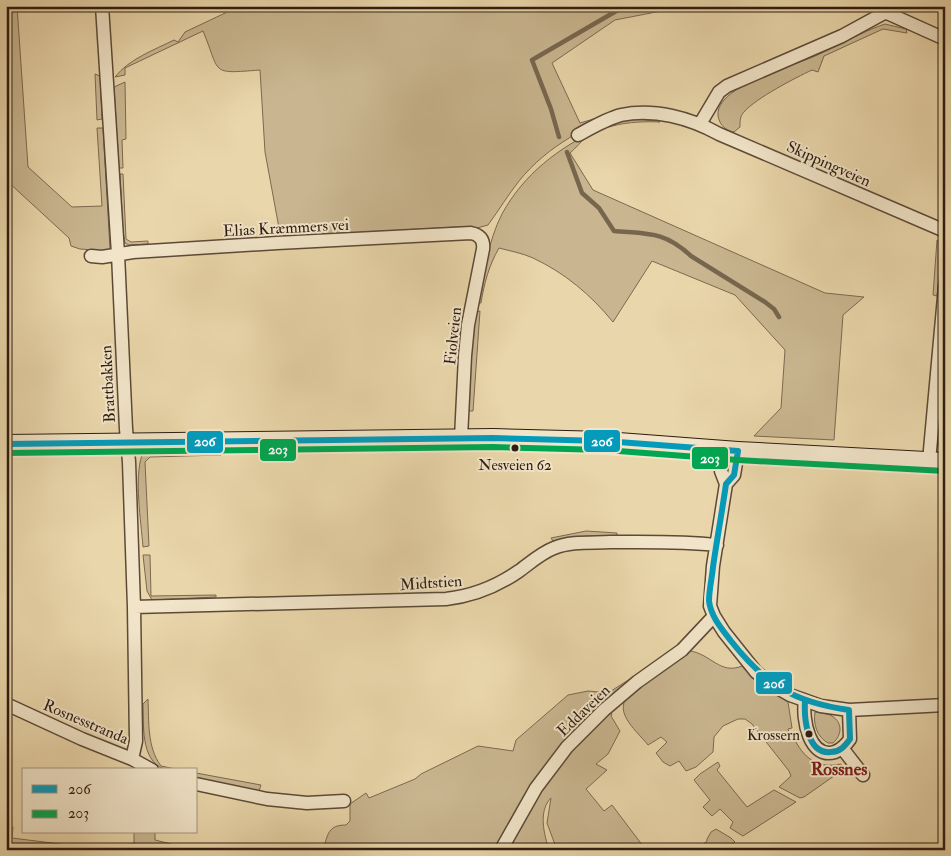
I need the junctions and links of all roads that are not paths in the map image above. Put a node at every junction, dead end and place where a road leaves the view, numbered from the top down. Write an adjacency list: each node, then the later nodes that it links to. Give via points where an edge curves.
1 (102, 6): 8 (street, Brattbakken)
2 (892, 9): 3 (street); 4 (street, via 818,48 726,86)
3 (945, 39)
4 (700, 124): 5 (street, Skippingveien, via 636,113 613,118); 6 (street, Skippingveien)
5 (578, 135)
6 (945, 231)
7 (481, 238): 8 (street, Elias Kræmmers vei, via 471,233); 11 (street, Fiolveien, via 483,249 466,348)
8 (118, 254): 9 (street, Elias Kræmmers vei); 12 (street, Brattbakken)
9 (91, 256)
10 (945, 286): 15 (street)
11 (461, 438): 12 (main road); 14 (main road, via 605,441)
12 (127, 443): 13 (main road); 17 (street, Brattbakken)
13 (6, 444)
14 (730, 450): 15 (main road); 16 (street, via 722,471 726,484)
15 (937, 462)
16 (717, 545): 17 (street, Midtstien, via 623,542 561,546 546,552 488,590 446,599); 18 (street, via 709,596)
17 (134, 606): 24 (street, Brattbakken, via 136,741)
18 (714, 616): 19 (street, via 756,672 774,686); 29 (street, Eddaveien, via 682,650 637,682 567,747 536,788)
19 (805, 701): 22 (street); 23 (street, via 803,712 813,744 828,753)
20 (6, 704): 24 (street, Rosnesstranda)
21 (945, 705): 22 (street)
22 (849, 710): 23 (street, via 850,739)
23 (842, 748): 26 (street)
24 (132, 759): 25 (street, Rosnesstranda)
25 (148, 768)
26 (863, 775)
27 (198, 784): 28 (street, via 267,799)
28 (344, 801)
29 (501, 850)

